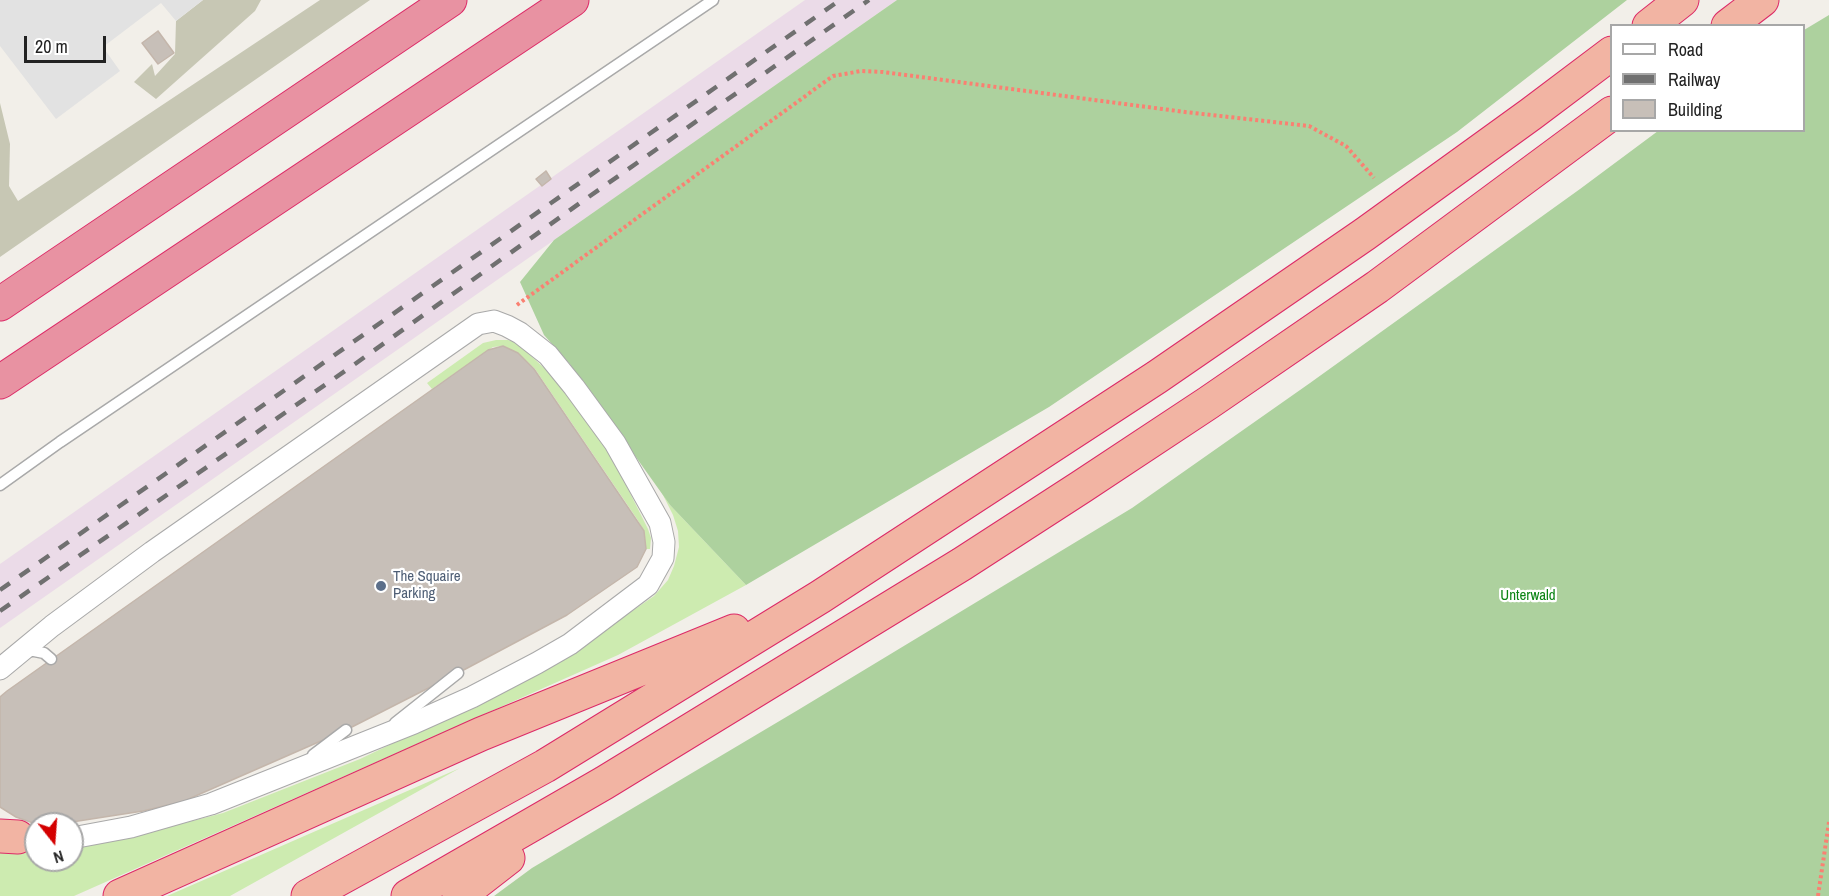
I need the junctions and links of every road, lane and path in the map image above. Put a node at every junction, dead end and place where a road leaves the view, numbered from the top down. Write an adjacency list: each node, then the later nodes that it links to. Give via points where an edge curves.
1 (450, 0): 11 (highway)
2 (572, 0): 13 (highway)
3 (714, 0): 14 (lane)
4 (1682, 0): 6 (highway)
5 (1762, 0): 7 (highway)
6 (1651, 24)
7 (1731, 24)
8 (1610, 55): 15 (highway, via 1365,234 1157,377)
9 (1610, 114): 23 (highway, via 1377,287 1208,403 962,564)
10 (1374, 178): 12 (path, via 1346,146 1309,126 861,71 833,76)
11 (0, 304)
12 (494, 321): 16 (street, via 478,324 272,468 152,552); 21 (street, via 520,333 548,355 615,443 660,523 663,558 648,585 570,644 472,697)
13 (0, 382)
14 (0, 485)
15 (820, 597): 26 (highway, via 481,734); 27 (highway, via 545,766)
16 (21, 652): 17 (lane, via 44,653); 18 (street)
17 (51, 659)
18 (0, 669)
19 (458, 673): 21 (lane)
20 (346, 730): 22 (lane)
21 (376, 738): 22 (street)
22 (292, 772): 25 (street, via 173,816)
23 (604, 783): 28 (highway); 29 (highway)
24 (1829, 822): 30 (path)
25 (84, 836)
26 (120, 896)
27 (308, 896)
28 (408, 896)
29 (459, 896)
30 (1818, 896)

